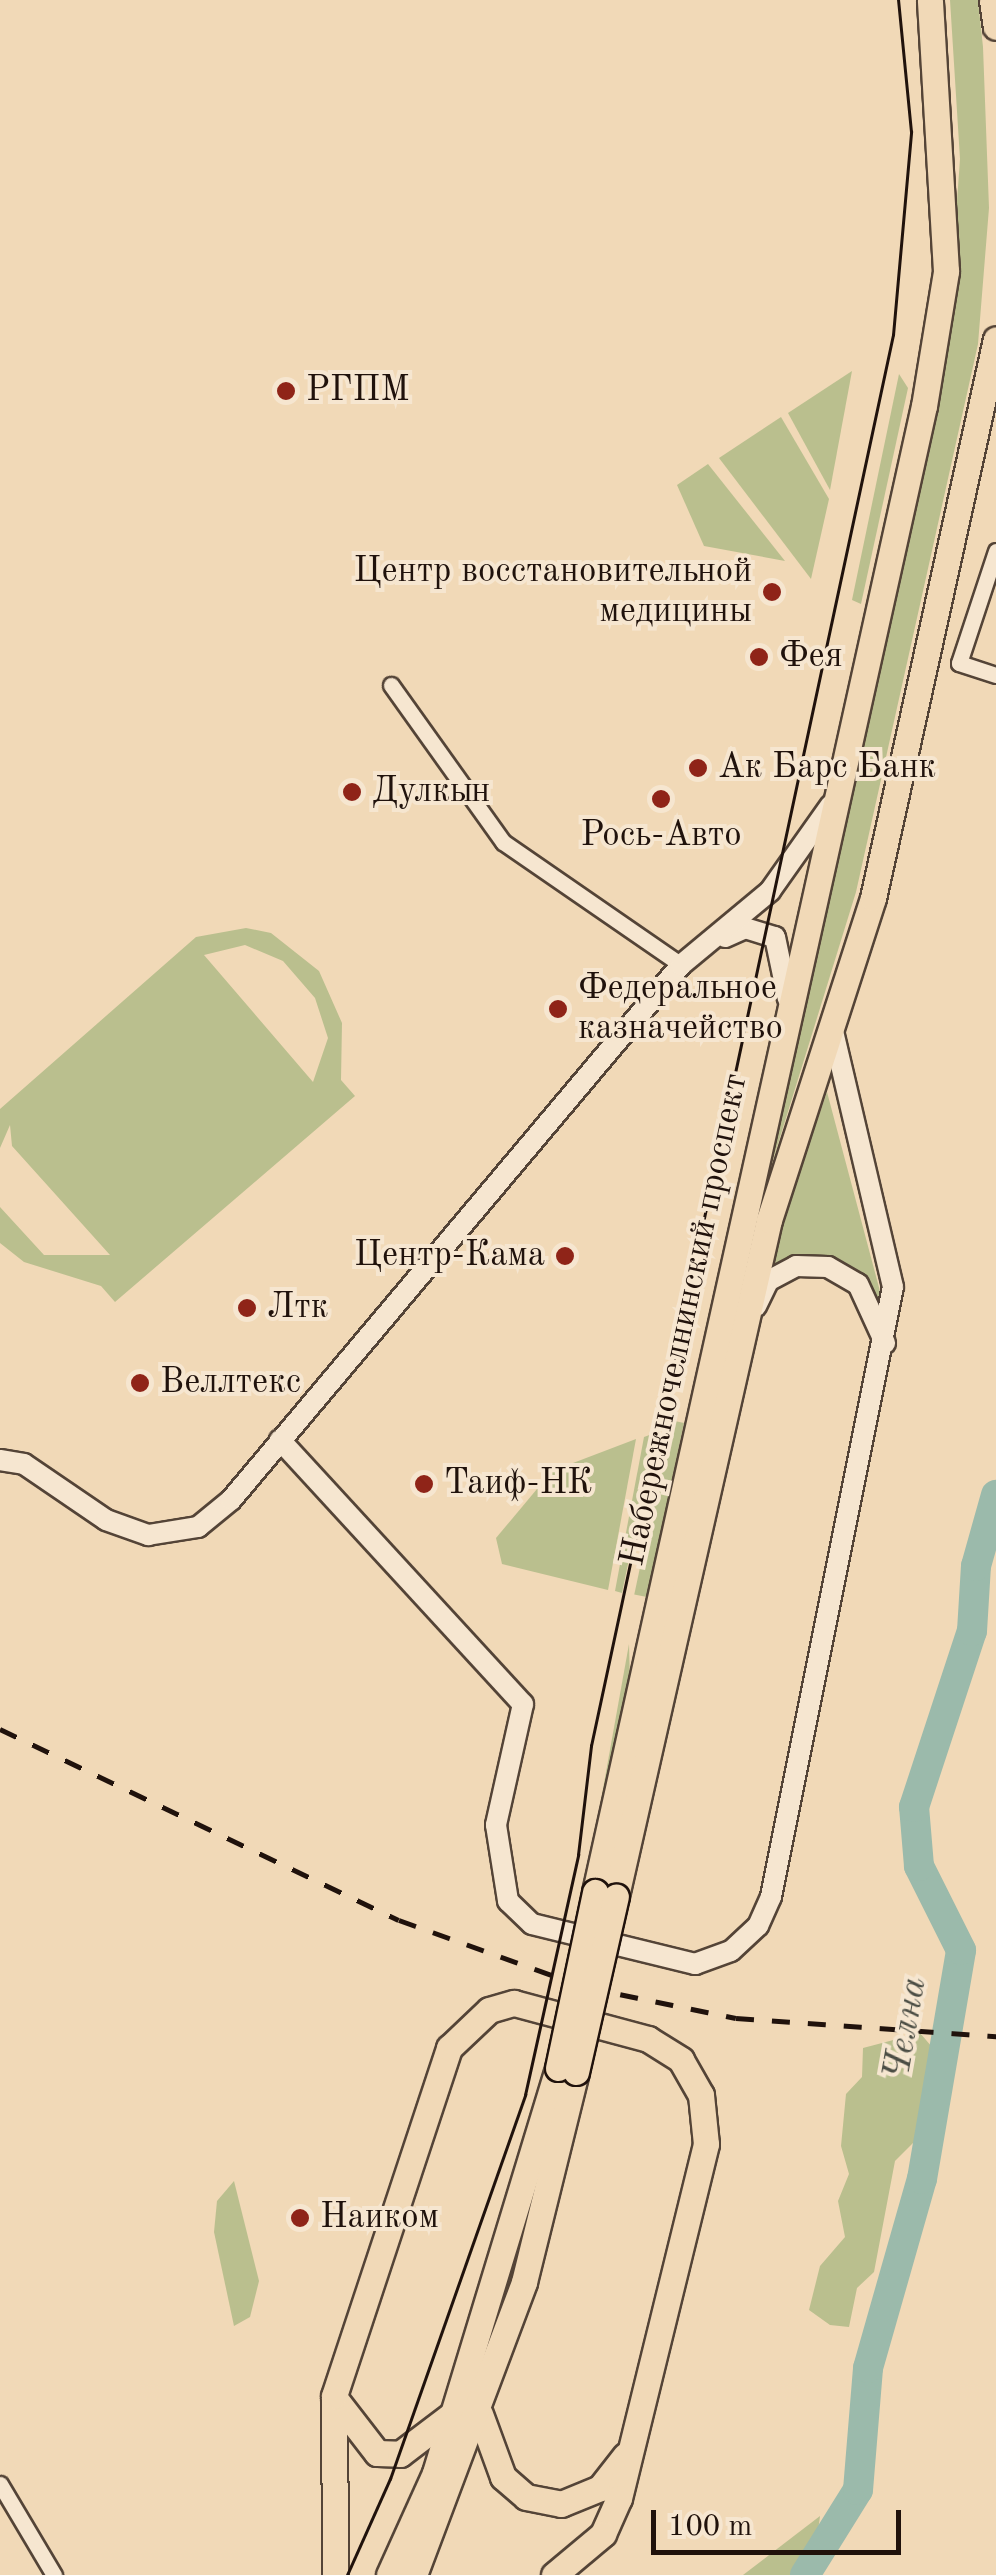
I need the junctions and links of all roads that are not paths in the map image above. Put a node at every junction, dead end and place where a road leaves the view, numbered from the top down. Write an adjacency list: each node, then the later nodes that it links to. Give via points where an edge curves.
1 (930, 0): 8 (main road, Набережночелнинский проспект, via 946,272)
2 (992, 0): 3 (main road)
3 (996, 27)
4 (996, 339): 12 (main road, Набережночелнинский проспект, via 873,898)
5 (996, 551): 6 (street, via 959,663)
6 (996, 675)
7 (391, 685): 10 (street, via 503,842)
8 (835, 799): 9 (street, via 770,891); 11 (main road, Набережночелнинский проспект)
9 (710, 944): 10 (street); 11 (street, via 766,928 784,946)
10 (681, 965): 15 (street)
11 (789, 1007): 17 (main road, Набережночелнинский проспект)
12 (832, 1027): 13 (main road, Набережночелнинский проспект); 14 (street, via 893,1287)
13 (741, 1334): 14 (street, via 768,1281 796,1266 828,1267 858,1284); 17 (main road, Набережночелнинский проспект)
14 (886, 1346): 15 (street, via 771,1897 758,1926 696,1964 532,1924 508,1901 496,1824 524,1704)
15 (280, 1440): 16 (street, via 198,1527 148,1535 106,1520 24,1464)
16 (0, 1460)
17 (605, 1894): 19 (main road, Набережночелнинский проспект, bridge, via 567,2070)
18 (334, 2396): 19 (main road, via 346,2426 376,2454 400,2454); 20 (main road, via 450,2048 489,2010 514,2003 648,2039 680,2060 701,2095 706,2144); 23 (main road)
19 (467, 2413): 20 (main road, via 503,2477 526,2497 561,2504 600,2488); 24 (main road, Набережночелнинский проспект); 25 (main road, Набережночелнинский проспект)
20 (631, 2448): 26 (main road, via 602,2534)
21 (0, 2484): 22 (street)
22 (54, 2575)
23 (335, 2575)
24 (389, 2575)
25 (414, 2575)
26 (554, 2575)

